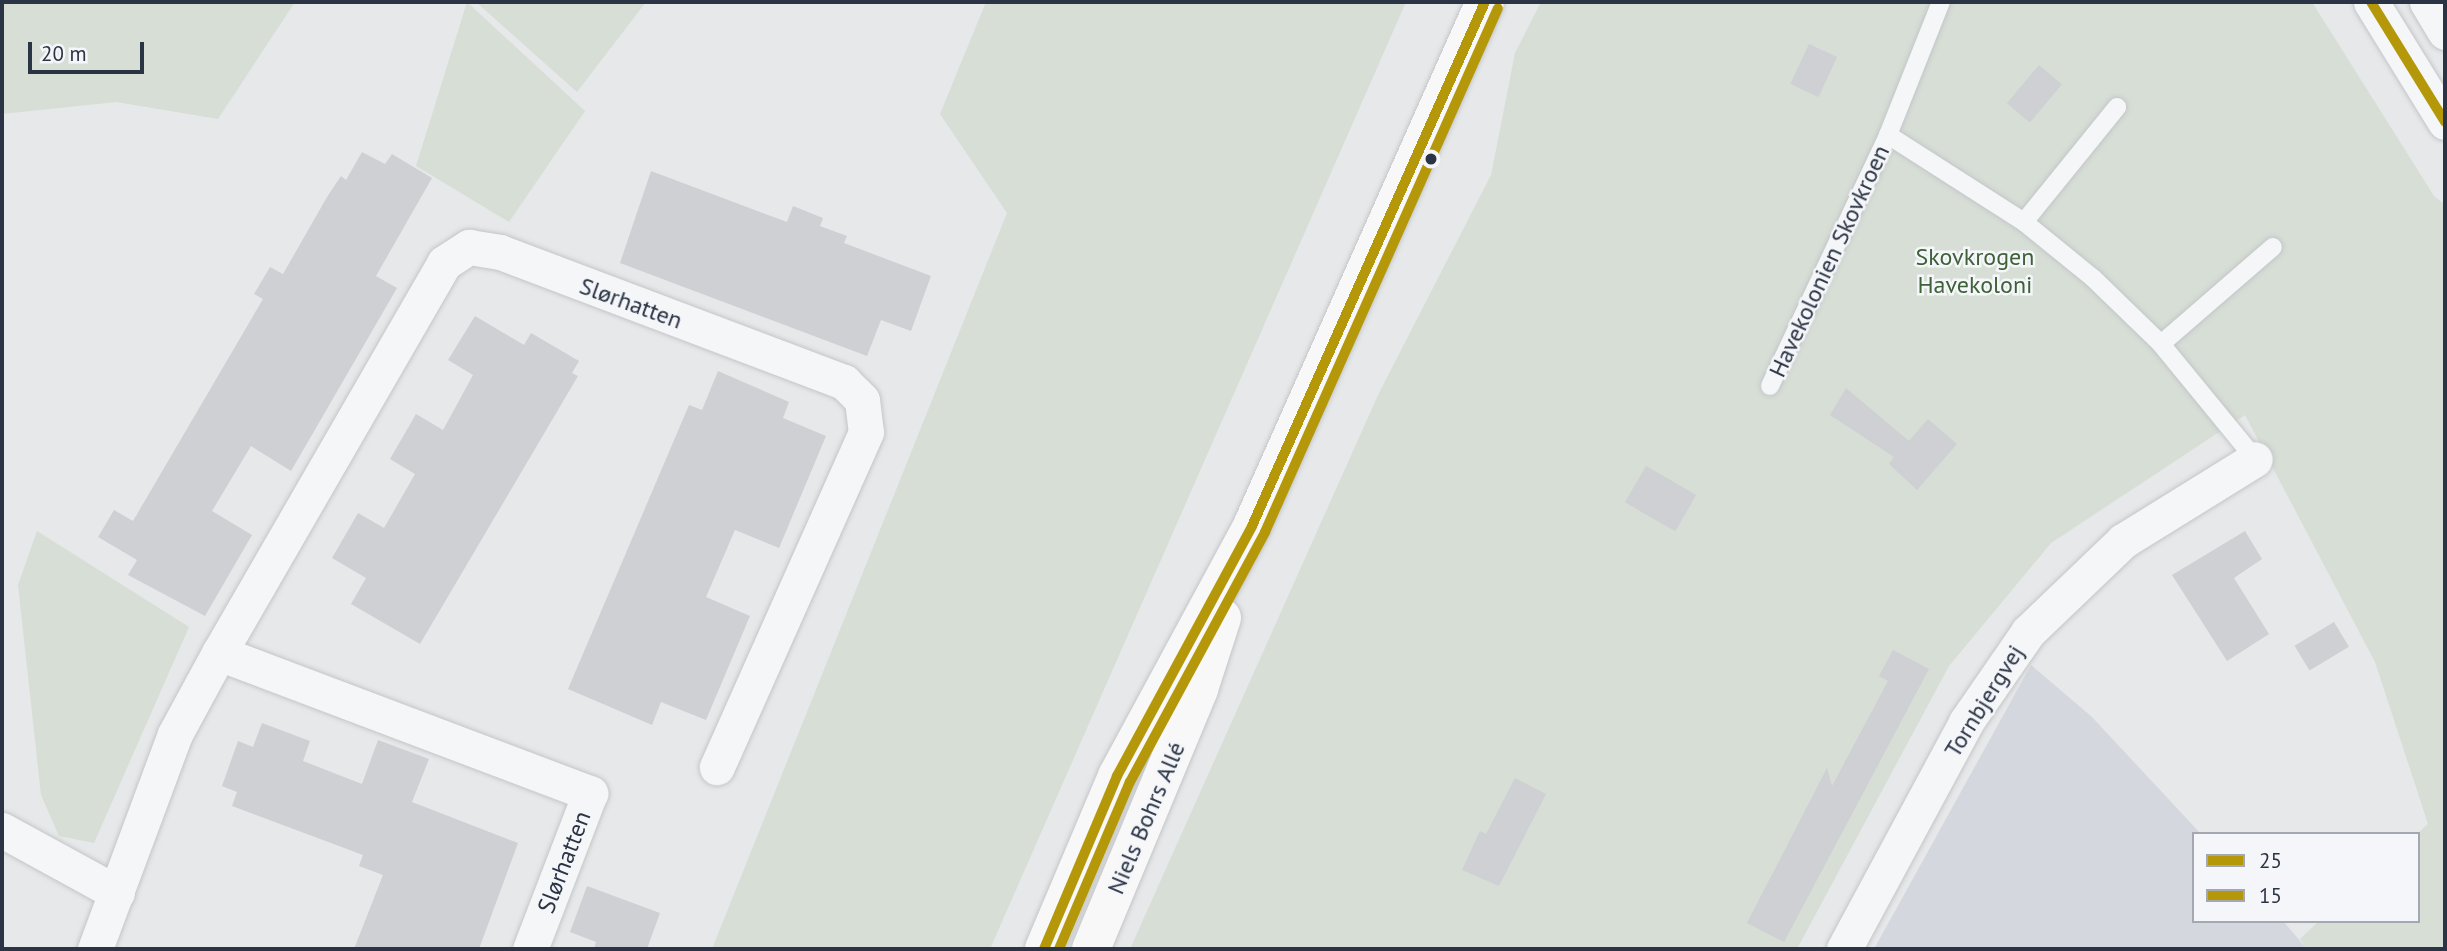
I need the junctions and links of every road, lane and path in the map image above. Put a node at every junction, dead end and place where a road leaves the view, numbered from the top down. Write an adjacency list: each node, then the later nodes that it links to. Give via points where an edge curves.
1 (1941, 2): 8 (lane, Havekolonien Skovkroen)
2 (2371, 2): 7 (street)
3 (2427, 2): 5 (street)
4 (1482, 7): 14 (street, Niels Bohrs Allé)
5 (2445, 32)
6 (2117, 107): 9 (lane)
7 (2445, 122)
8 (1888, 135): 9 (lane, Havekolonien Skovkroen); 12 (lane, Havekolonien Skovkroen)
9 (2024, 222): 11 (lane, Havekolonien Skovkroen, via 2093,278)
10 (2273, 247): 11 (lane)
11 (2161, 344): 13 (lane, Havekolonien Skovkroen)
12 (1770, 386)
13 (2255, 459): 23 (street, Tornbjergvej, via 2123,541 2028,632 1966,722)
14 (1252, 526): 21 (street, Niels Bohrs Allé, via 1117,776); 22 (street, Niels Bohrs Allé, via 1199,689)
15 (219, 653): 16 (street, Slørhatten, via 444,263 469,247 500,251 844,382 862,400 866,432); 18 (street, Slørhatten, via 175,734); 20 (street, Slørhatten, via 590,793)
16 (717, 767)
17 (2, 830): 18 (street)
18 (117, 892): 19 (street, Slørhatten)
19 (94, 949)
20 (530, 949)
21 (1044, 949)
22 (1091, 949)
23 (1844, 949)

